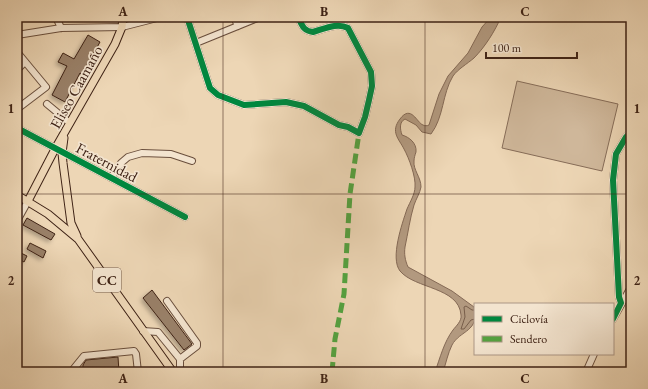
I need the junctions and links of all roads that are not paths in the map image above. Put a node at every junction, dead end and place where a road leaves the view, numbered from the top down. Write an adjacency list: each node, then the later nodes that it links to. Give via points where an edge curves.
1 (56, 17): 10 (street)
2 (123, 17): 9 (main road, Eliseo Caamaño)
3 (161, 17): 9 (street)
4 (187, 17): 12 (street)
5 (234, 17): 8 (street)
6 (260, 17): 8 (street)
7 (298, 17): 12 (street, via 308,32 338,25 348,28 371,72 372,86 359,133 308,107 286,102 244,105 218,95 210,88)
8 (238, 26): 12 (street)
9 (122, 27): 10 (street); 18 (main road, Eliseo Caamaño)
10 (61, 28): 11 (street)
11 (17, 35)
12 (196, 43)
13 (17, 52): 14 (street)
14 (25, 62): 15 (street); 17 (street, via 46,87)
15 (17, 70)
16 (47, 104): 18 (street)
17 (17, 109)
18 (70, 124): 21 (main road, Eliseo Caamaño)
19 (17, 128): 21 (street, Fraternidad)
20 (631, 132): 31 (street, via 616,154 613,180)
21 (59, 151): 23 (street, Fraternidad); 25 (main road, Eliseo Caamaño); 28 (main road, via 71,223)
22 (192, 161): 23 (street, via 171,154 142,153 128,157)
23 (111, 178): 26 (street, Fraternidad)
24 (17, 195): 25 (main road, CC)
25 (28, 201): 27 (street); 28 (main road, CC)
26 (185, 217)
27 (17, 220)
28 (78, 239): 33 (main road, CC)
29 (631, 287): 31 (street)
30 (167, 301): 35 (street, via 198,343)
31 (621, 303): 32 (street)
32 (614, 317)
33 (144, 331): 35 (street, via 158,332); 38 (main road, CC)
34 (594, 355): 40 (street)
35 (180, 359): 39 (street)
36 (71, 372): 37 (street, via 84,356 134,350)
37 (138, 372)
38 (173, 372)
39 (180, 372)
40 (586, 372)

